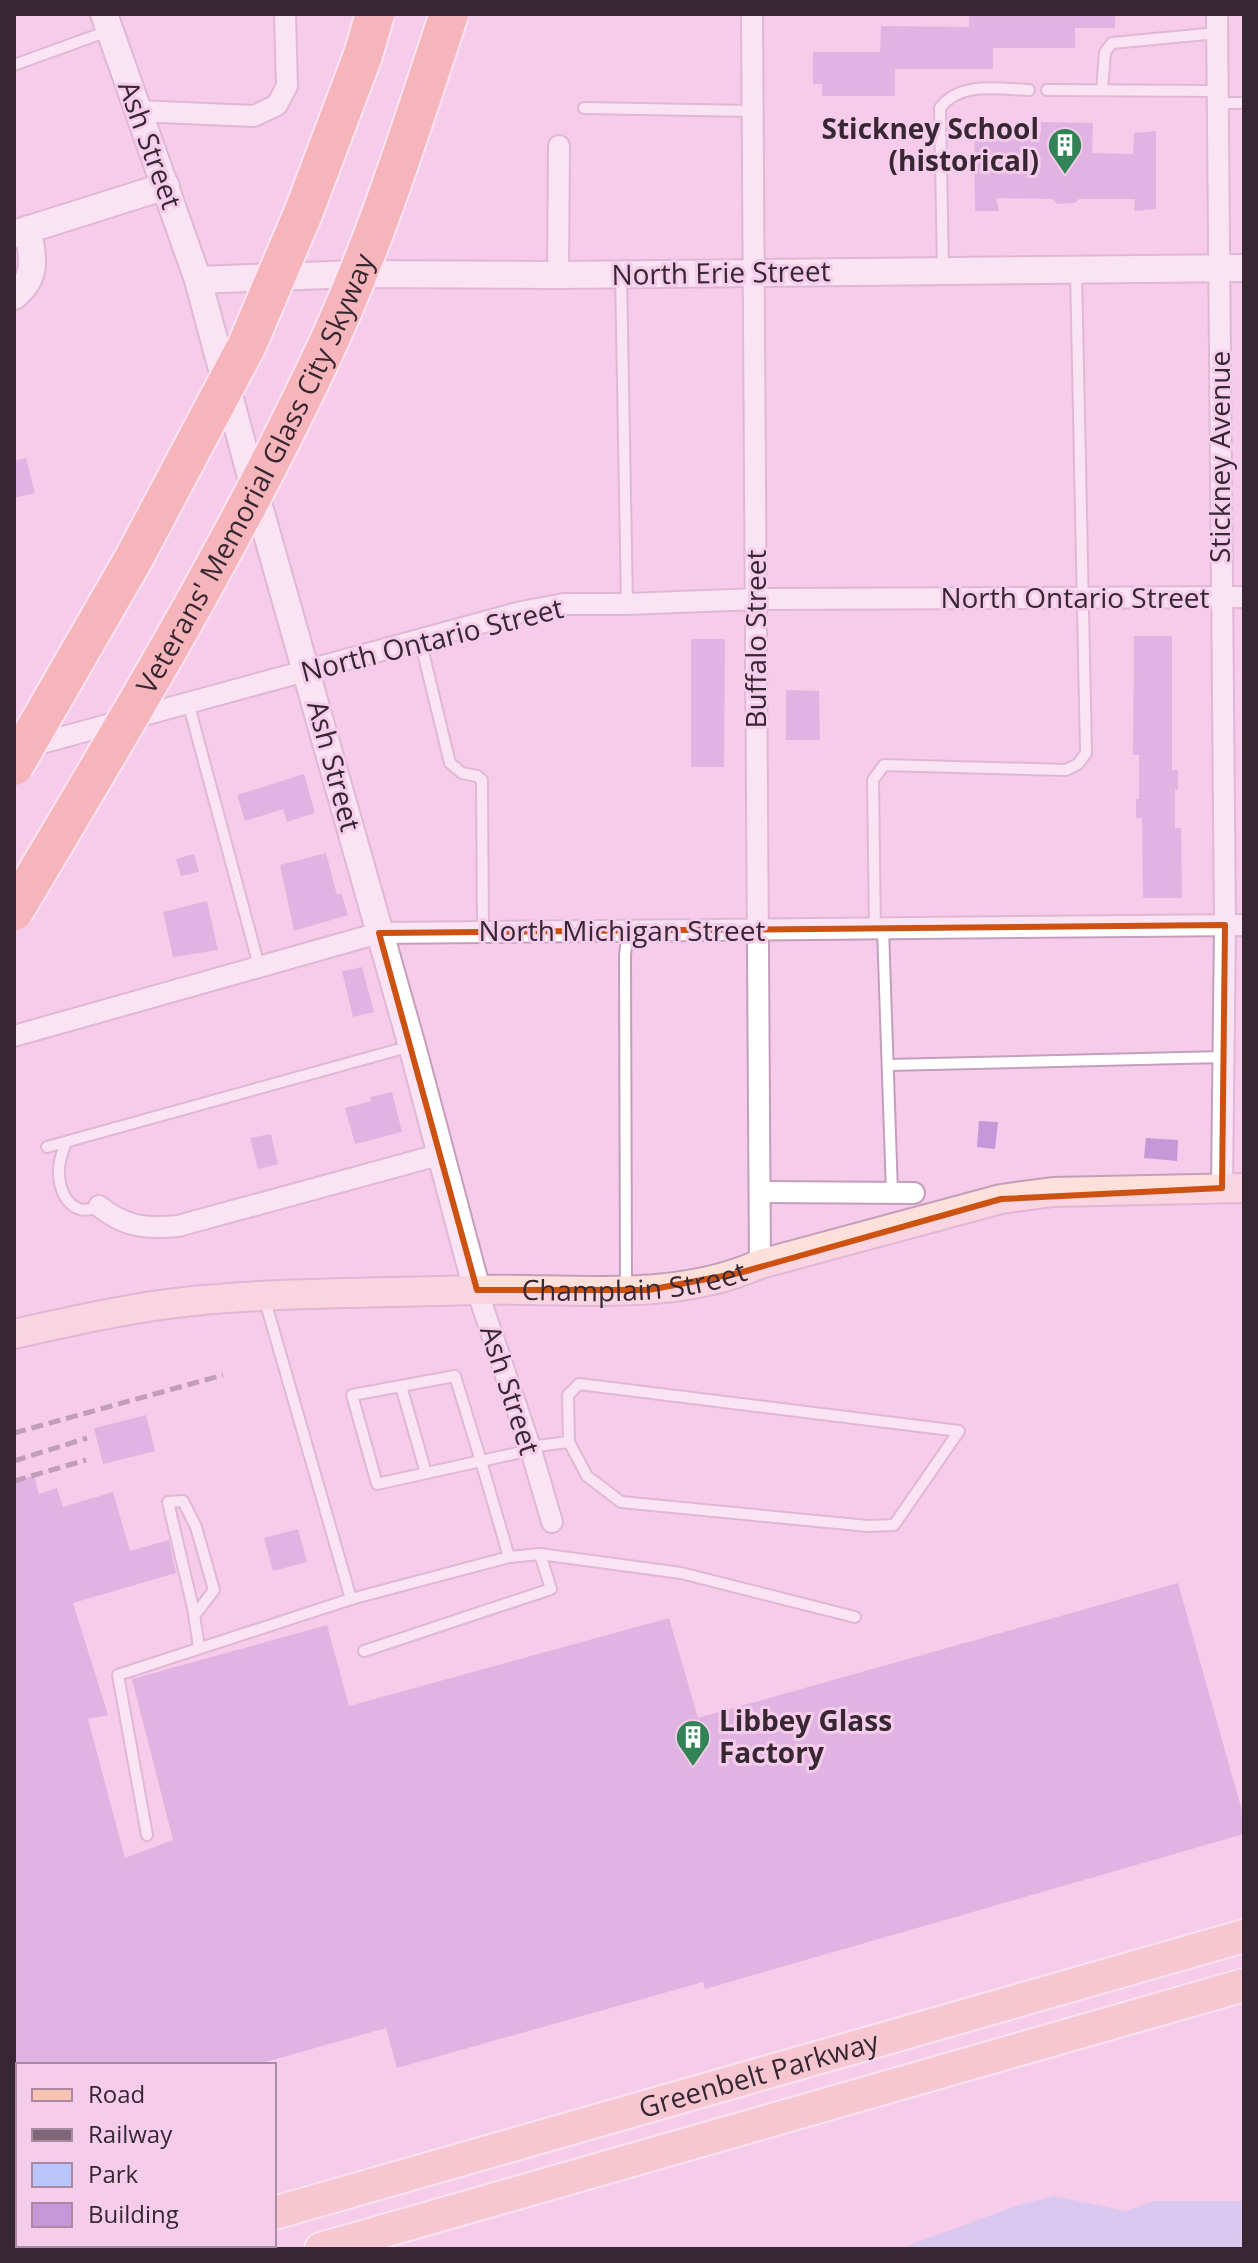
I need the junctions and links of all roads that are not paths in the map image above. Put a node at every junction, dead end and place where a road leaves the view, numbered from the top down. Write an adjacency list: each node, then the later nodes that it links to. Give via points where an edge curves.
1 (285, 14): 14 (street, via 287,86 277,105 254,116)
2 (375, 14): 37 (highway, bridge, via 304,211 247,345 134,558)
3 (449, 14): 32 (highway, Veterans' Memorial Glass City Skyway, bridge, via 384,209 316,370)
4 (752, 14): 15 (street, Buffalo Street)
5 (107, 22): 7 (lane); 14 (street, Ash Street)
6 (1217, 23): 10 (lane, via 1112,43 1105,52); 11 (street, Stickney Avenue)
7 (14, 65)
8 (1029, 90): 21 (lane, via 967,89 949,96 940,108)
9 (1047, 90): 10 (lane)
10 (1102, 90): 11 (lane)
11 (1218, 97): 12 (lane); 19 (street, Stickney Avenue)
12 (1244, 103)
13 (584, 108): 15 (lane)
14 (137, 111): 17 (street, Ash Street)
15 (752, 111): 22 (street, Buffalo Street)
16 (559, 146): 24 (street)
17 (166, 186): 18 (street); 25 (street, Ash Street)
18 (21, 231): 26 (street, via 33,267 26,287)
19 (1232, 268): 20 (street, North Erie Street); 27 (street, Stickney Avenue)
20 (1076, 269): 21 (street, North Erie Street); 29 (lane)
21 (943, 270): 22 (street, North Erie Street)
22 (753, 271): 23 (street, North Erie Street); 30 (street, Buffalo Street)
23 (621, 274): 24 (street, North Erie Street); 31 (lane)
24 (558, 275): 25 (street, North Erie Street)
25 (198, 280): 34 (street, Ash Street)
26 (14, 296)
27 (1221, 597): 28 (street, North Ontario Street); 29 (street, North Ontario Street); 39 (street, Stickney Avenue)
28 (1244, 597)
29 (1081, 598): 30 (street, North Ontario Street); 40 (lane, via 1086,753 1066,770 884,765 873,780)
30 (756, 599): 31 (street, North Ontario Street); 42 (street, Buffalo Street)
31 (627, 604): 33 (street, North Ontario Street, via 564,604)
32 (187, 620): 38 (highway, Veterans' Memorial Glass City Skyway, bridge); 45 (highway, bridge)
33 (420, 640): 34 (street, North Ontario Street); 43 (lane, via 450,763 482,780)
34 (307, 670): 35 (street, North Ontario Street); 44 (street, Ash Street)
35 (188, 702): 36 (street, North Ontario Street); 46 (lane)
36 (14, 751)
37 (14, 766)
38 (14, 911)
39 (1235, 925): 40 (street, North Michigan Street); 49 (street, Stickney Avenue)
40 (879, 930): 42 (street, North Michigan Street); 50 (lane)
41 (628, 931): 42 (street, North Michigan Street); 43 (street, North Michigan Street); 61 (lane)
42 (758, 931): 55 (street, Buffalo Street)
43 (483, 932): 44 (street, North Michigan Street)
44 (379, 933): 46 (street, North Michigan Street); 48 (street, Ash Street)
45 (14, 937)
46 (259, 966): 47 (street, North Michigan Street)
47 (14, 1036)
48 (412, 1046): 51 (lane); 53 (street, Ash Street)
49 (1224, 1057): 50 (lane); 54 (street, Stickney Avenue)
50 (888, 1065): 56 (lane)
51 (66, 1142): 52 (lane); 58 (lane, via 59,1171 68,1201 88,1212)
52 (47, 1147)
53 (442, 1154): 58 (street, via 178,1226 149,1229); 60 (street, Ash Street)
54 (1233, 1188): 59 (main road, Champlain Street, via 1053,1192 1001,1199)
55 (760, 1192): 56 (street); 59 (street, Buffalo Street)
56 (892, 1193): 57 (street)
57 (914, 1193)
58 (99, 1206)
59 (760, 1264): 61 (main road, Champlain Street, via 704,1282)
60 (477, 1290): 61 (main road, Champlain Street); 62 (main road, Champlain Street); 66 (street, Ash Street)
61 (626, 1291)
62 (264, 1297): 63 (main road, Champlain Street, via 150,1307); 72 (lane)
63 (14, 1334)
64 (401, 1386): 67 (lane, via 455,1376); 68 (lane); 68 (lane, via 352,1395 377,1484)
65 (569, 1442): 65 (lane, via 587,1476 621,1502 868,1526 894,1525 959,1431 579,1384 568,1395); 66 (lane)
66 (530, 1449): 67 (lane); 69 (street, Ash Street)
67 (481, 1461): 68 (lane); 71 (lane)
68 (426, 1473)
69 (552, 1522)
70 (540, 1554): 71 (lane); 74 (lane, via 681,1573); 76 (lane, via 551,1589)
71 (509, 1557): 72 (lane)
72 (351, 1599): 75 (lane)
73 (194, 1616): 73 (lane, via 193,1608 168,1502 183,1501 214,1590); 75 (lane)
74 (855, 1617)
75 (199, 1647): 77 (lane, via 118,1675)
76 (364, 1651)
77 (147, 1835)
78 (1244, 1936): 80 (main road, Greenbelt Parkway)
79 (1244, 1985): 81 (main road, Greenbelt Parkway)
80 (276, 2212)
81 (321, 2249)

